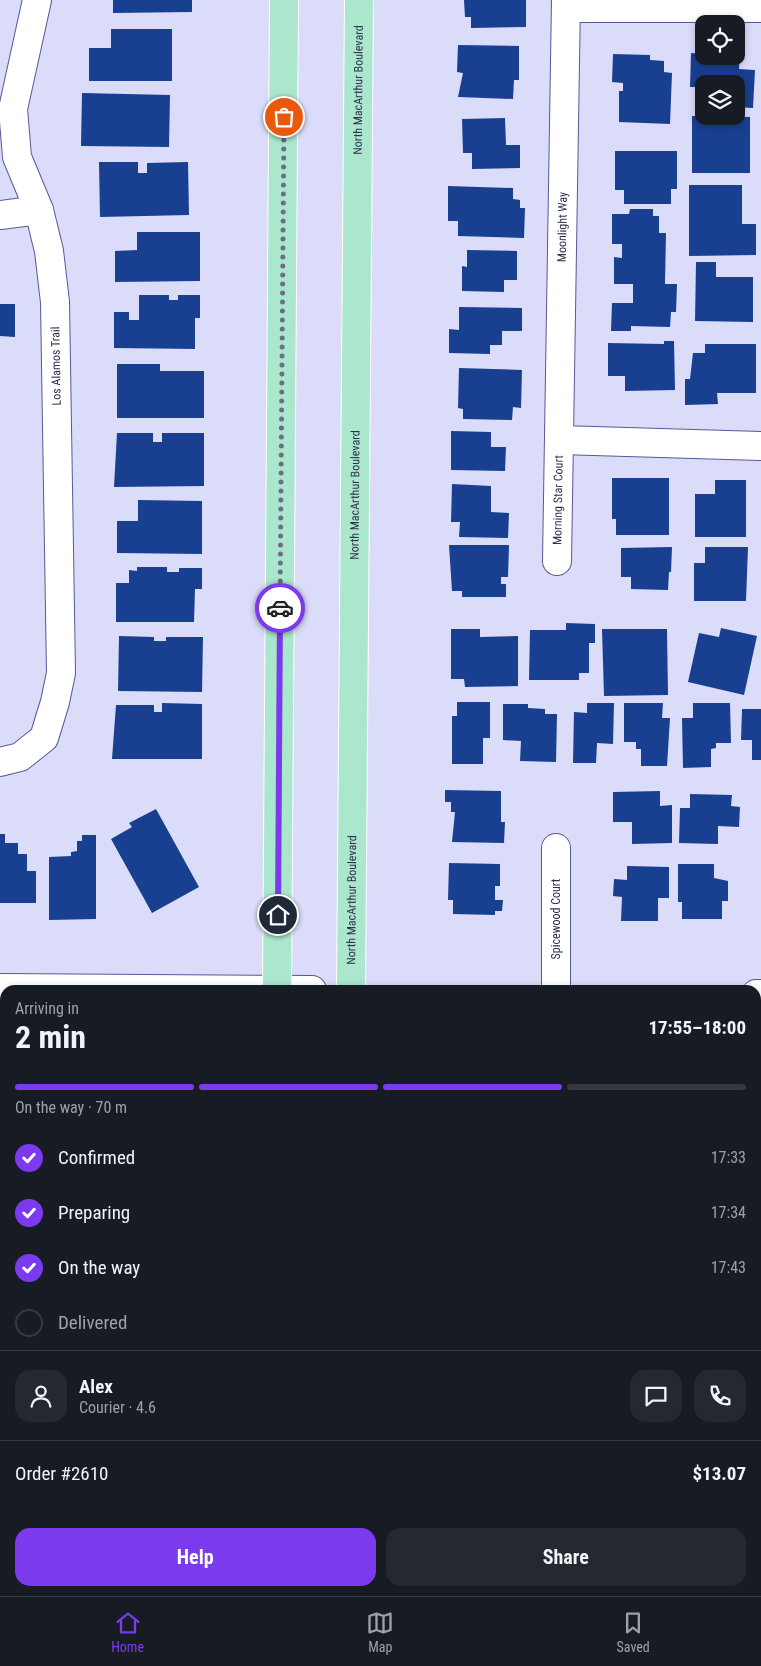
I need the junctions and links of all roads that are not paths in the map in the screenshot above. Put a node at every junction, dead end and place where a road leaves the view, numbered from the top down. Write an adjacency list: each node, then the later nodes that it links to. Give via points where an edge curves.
1 (37, 0): 6 (street, Los Alamos Trail, via 14,109 17,157)
2 (284, 0): 13 (main road)
3 (360, 0): 14 (main road, North MacArthur Boulevard)
4 (566, 4): 5 (street, Moonlight Way); 8 (street, Moonlight Way)
5 (761, 8)
6 (39, 210): 7 (street); 11 (street, Los Alamos Trail, via 55,302 62,673 44,738 20,757)
7 (0, 215)
8 (560, 440): 9 (street); 10 (street, Morning Star Court)
9 (761, 446)
10 (557, 561)
11 (0, 762)
12 (556, 848): 15 (street, Spicewood Court)
13 (277, 985)
14 (351, 985)
15 (556, 985)

